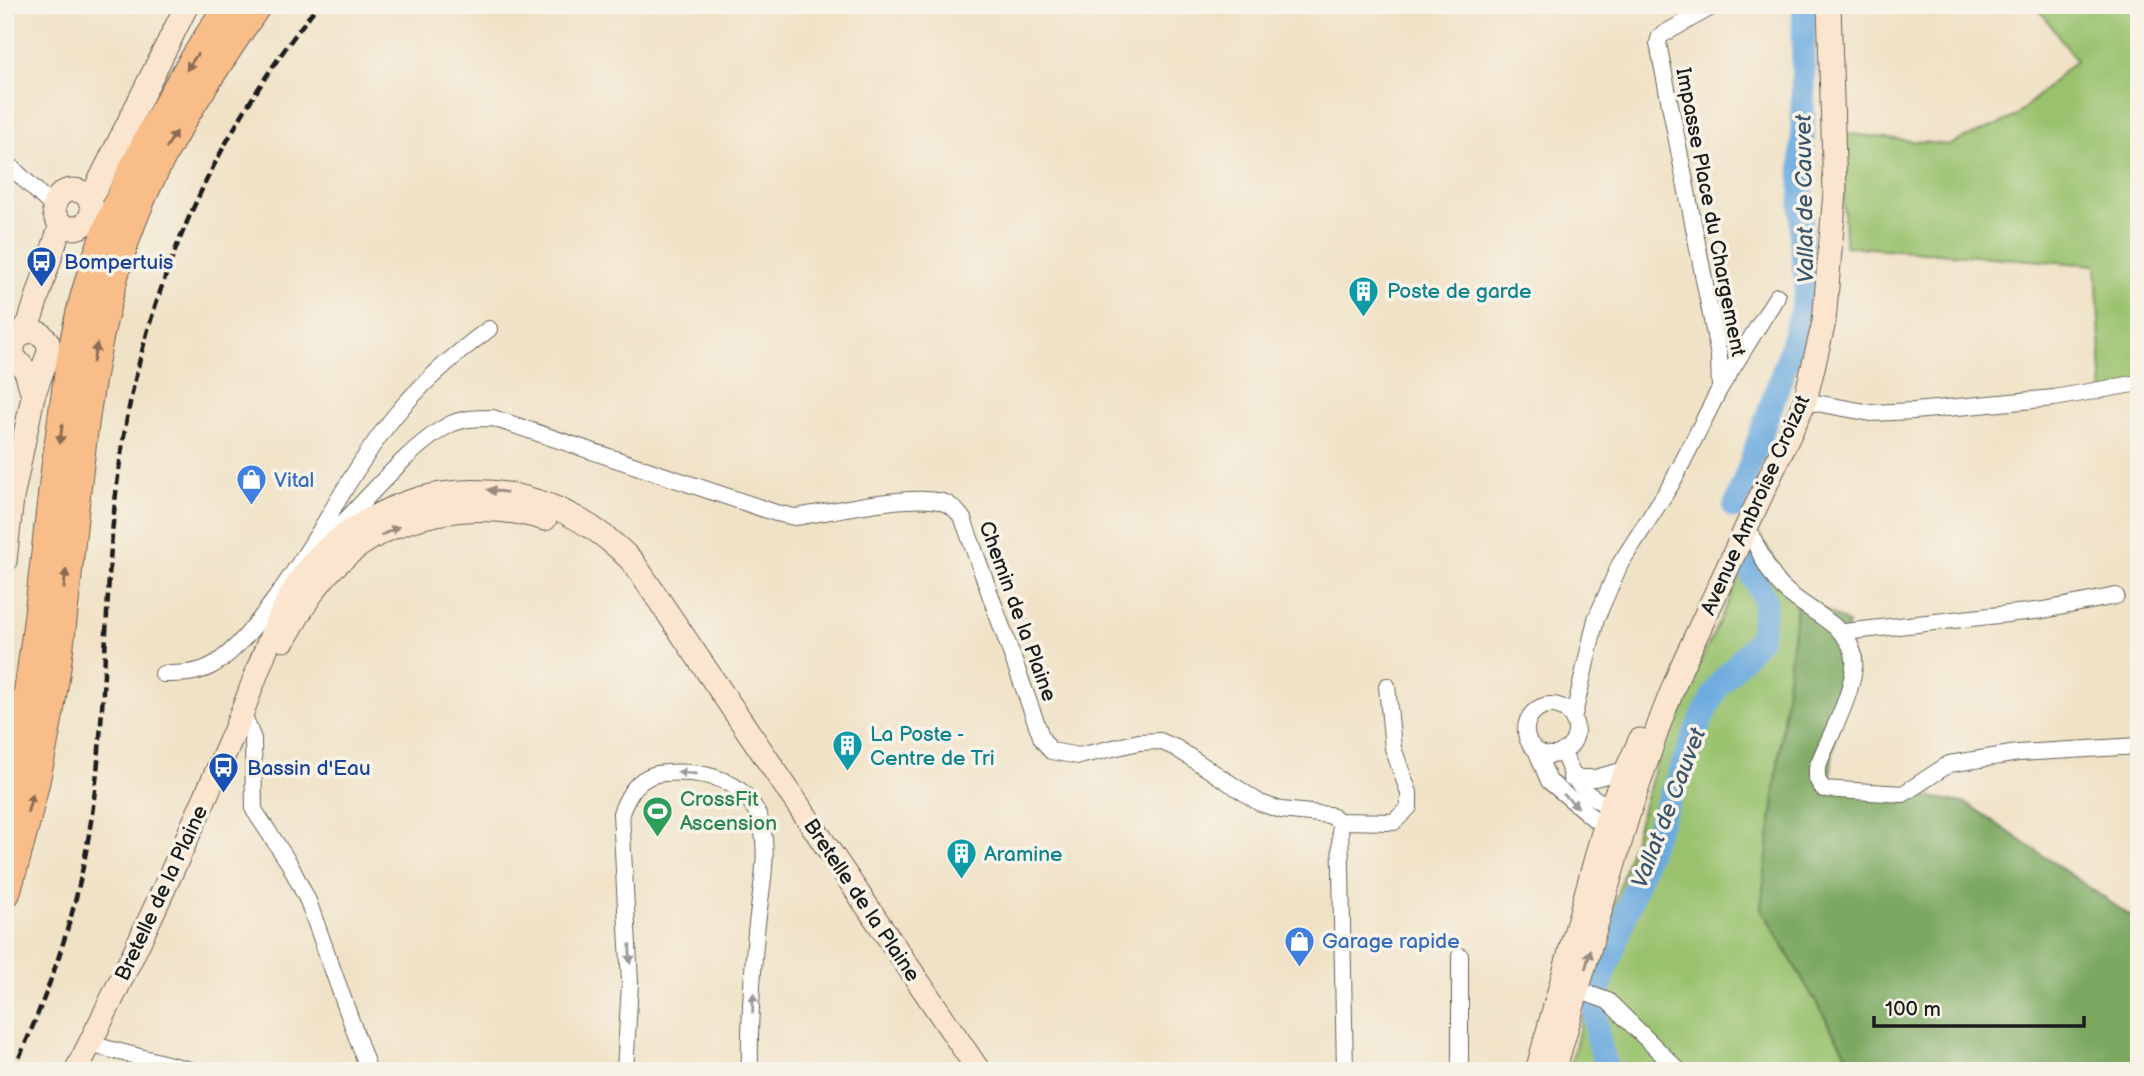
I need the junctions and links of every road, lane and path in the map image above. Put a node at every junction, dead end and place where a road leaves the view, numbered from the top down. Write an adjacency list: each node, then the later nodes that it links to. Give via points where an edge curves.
1 (230, 5): 32 (highway, one-way to 32, via 155,124 123,190 90,280 69,371 25,726)
2 (256, 5): 36 (highway, one-way to 2, via 36,780 55,671 77,470 107,299 127,233 160,159)
3 (1715, 5): 14 (street, Impasse Place du Chargement, via 1660,36 1658,43 1719,356)
4 (1829, 5): 15 (main road, Avenue Ambroise Croizat, via 1835,192 1824,322)
5 (189, 8): 7 (main road, via 123,138)
6 (5, 161): 8 (street)
7 (83, 195): 9 (main road, via 90,219 82,227); 9 (main road, via 63,193 56,201 54,214)
8 (49, 203)
9 (66, 227): 12 (main road); 12 (main road, via 45,338 31,331)
10 (1777, 296): 14 (street)
11 (489, 329): 18 (street, via 402,403 360,461)
12 (21, 353): 16 (main road, via 33,396)
13 (2139, 383): 15 (street, via 2054,398 1914,411 1871,413)
14 (1720, 388): 26 (street, Impasse Place du Chargement, via 1672,483 1619,564 1595,619)
15 (1805, 401): 17 (main road, Avenue Ambroise Croizat)
16 (9, 508): 19 (main road)
17 (1747, 527): 21 (street, via 1776,581 1795,601); 22 (main road, Avenue Ambroise Croizat)
18 (336, 538): 23 (street, via 225,657 194,673); 25 (main road, Bretelle de la Plaine, via 307,571 284,609); 34 (street, Chemin de la Plaine, via 427,440 452,423 473,418 493,418 795,517 920,500 945,503 962,519 1042,738 1051,751 1079,756 1160,741 1260,803); 45 (main road, Bretelle de la Plaine, via 386,510 424,496 491,490 540,502 586,522 615,543 633,562)
19 (5, 561)
20 (2116, 596): 21 (street, via 2044,610)
21 (1844, 632): 27 (street, via 1854,665 1846,699 1817,768 1823,789 1903,794 1949,764 2018,753)
22 (1681, 668): 30 (main road, Avenue Ambroise Croizat); 33 (main road, Avenue Ambroise Croizat)
23 (163, 674)
24 (1387, 686): 34 (street, via 1393,748 1409,793 1409,807 1394,822)
25 (243, 713): 39 (main road, Bretelle de la Plaine); 42 (street, via 253,738 254,810 308,901)
26 (1573, 719): 28 (street, via 1558,706 1536,709 1526,729); 29 (street, via 1573,741)
27 (2139, 746)
28 (1536, 750): 29 (street, via 1549,754); 35 (street, one-way to 35, via 1549,781)
29 (1563, 751): 31 (street)
30 (1625, 770): 31 (street, via 1595,778); 33 (main road, Avenue Ambroise Croizat)
31 (1571, 778): 33 (street, via 1584,792)
32 (5, 807)
33 (1619, 811): 35 (main road, Avenue Ambroise Croizat)
34 (1340, 821): 46 (street)
35 (1612, 834): 38 (main road, Avenue Ambroise Croizat)
36 (5, 893)
37 (1460, 956): 47 (street)
38 (1583, 992): 48 (main road, Avenue Ambroise Croizat); 49 (main road, Avenue Ambroise Croizat); 50 (street, via 1608,1000)
39 (89, 1044): 40 (main road, Bretelle de la Plaine); 41 (street)
40 (76, 1071)
41 (194, 1071)
42 (369, 1071)
43 (625, 1071): 44 (street, one-way to 43, via 762,826 754,806 725,780 684,772 658,773 639,782 621,813 630,983)
44 (750, 1071)
45 (979, 1071)
46 (1345, 1071)
47 (1460, 1071)
48 (1537, 1071)
49 (1554, 1071)
50 (1679, 1071)

